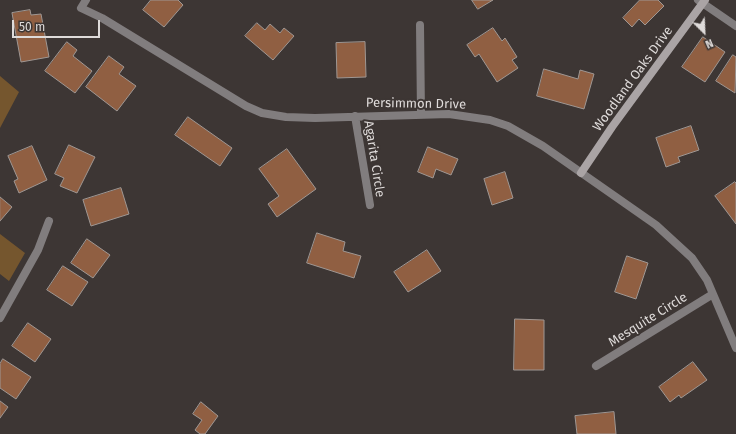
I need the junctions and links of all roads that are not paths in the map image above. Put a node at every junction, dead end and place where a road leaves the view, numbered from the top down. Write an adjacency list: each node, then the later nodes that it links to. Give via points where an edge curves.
1 (86, 0): 6 (street, Persimmon Drive, via 81,8 262,113 315,118)
2 (702, 1): 4 (street); 7 (street, Woodland Oaks Drive)
3 (420, 25): 5 (street)
4 (736, 26)
5 (421, 115): 6 (street, Persimmon Drive); 7 (street, Persimmon Drive, via 466,116 508,126 543,146)
6 (355, 116): 8 (street, Agarita Circle)
7 (581, 173): 10 (street, Persimmon Drive, via 656,225 692,258)
8 (370, 206)
9 (48, 221): 11 (street, via 38,250)
10 (713, 294): 12 (street, Persimmon Drive); 13 (street, Mesquite Circle)
11 (0, 318)
12 (736, 348)
13 (596, 366)

